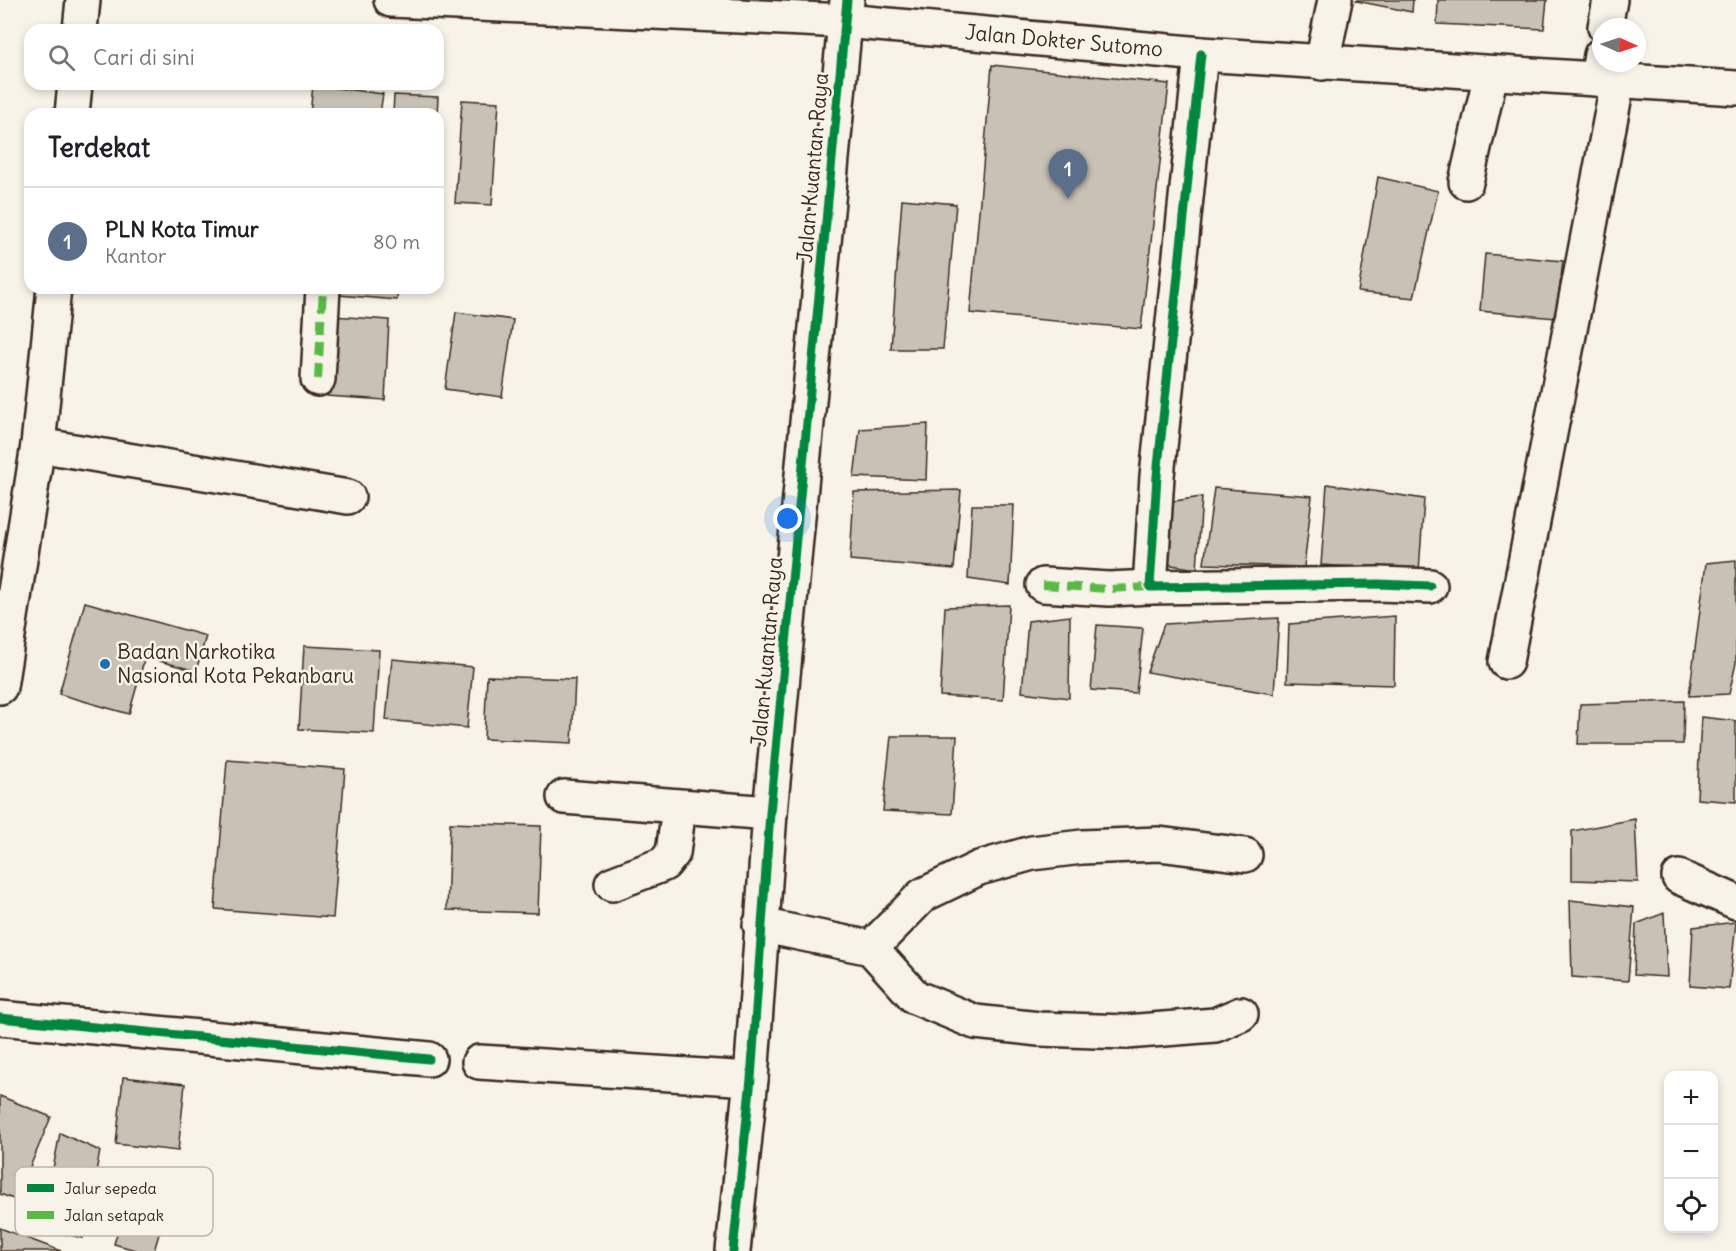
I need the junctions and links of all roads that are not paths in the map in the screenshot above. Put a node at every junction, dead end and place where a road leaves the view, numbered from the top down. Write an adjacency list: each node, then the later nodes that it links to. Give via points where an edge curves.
1 (83, 0): 8 (street)
2 (391, 0): 5 (street, Jalan Dokter Sutomo)
3 (1335, 0): 10 (street)
4 (1610, 0): 7 (street)
5 (591, 5): 6 (street, Jalan Dokter Sutomo)
6 (846, 11): 9 (street, Jalan Dokter Sutomo); 29 (street, Jalan Kuantan Raya)
7 (1607, 18)
8 (81, 24)
9 (1201, 54): 10 (street, Jalan Dokter Sutomo); 24 (street, via 1157,476)
10 (1322, 63): 12 (street, Jalan Dokter Sutomo)
11 (1605, 72): 12 (street, Jalan Dokter Sutomo); 13 (street, Jalan Dokter Sutomo); 25 (street)
12 (1491, 74): 16 (street)
13 (1736, 88)
14 (74, 90): 15 (street)
15 (73, 108)
16 (1466, 182)
17 (53, 294): 20 (street)
18 (323, 294): 19 (street)
19 (318, 379)
20 (38, 445): 21 (street); 26 (street)
21 (348, 497)
22 (1043, 585): 24 (street)
23 (1430, 586): 24 (street)
24 (1150, 587)
25 (1506, 662)
26 (0, 687)
27 (564, 797): 28 (street)
28 (679, 807): 29 (street); 32 (street, via 673,853 664,864)
29 (770, 813): 34 (street, Jalan Kuantan Raya)
30 (1245, 855): 35 (street, via 1159,844 1032,853 979,868 923,895)
31 (1679, 877): 33 (street)
32 (612, 884)
33 (1736, 902)
34 (760, 925): 35 (street); 40 (street, Jalan Kuantan Raya)
35 (871, 948): 36 (street, via 915,997 975,1022 1126,1032 1215,1025)
36 (1241, 1014)
37 (0, 1018): 38 (street)
38 (429, 1059)
39 (479, 1062): 40 (street)
40 (751, 1079): 41 (street, Jalan Kuantan Raya)
41 (733, 1251)

